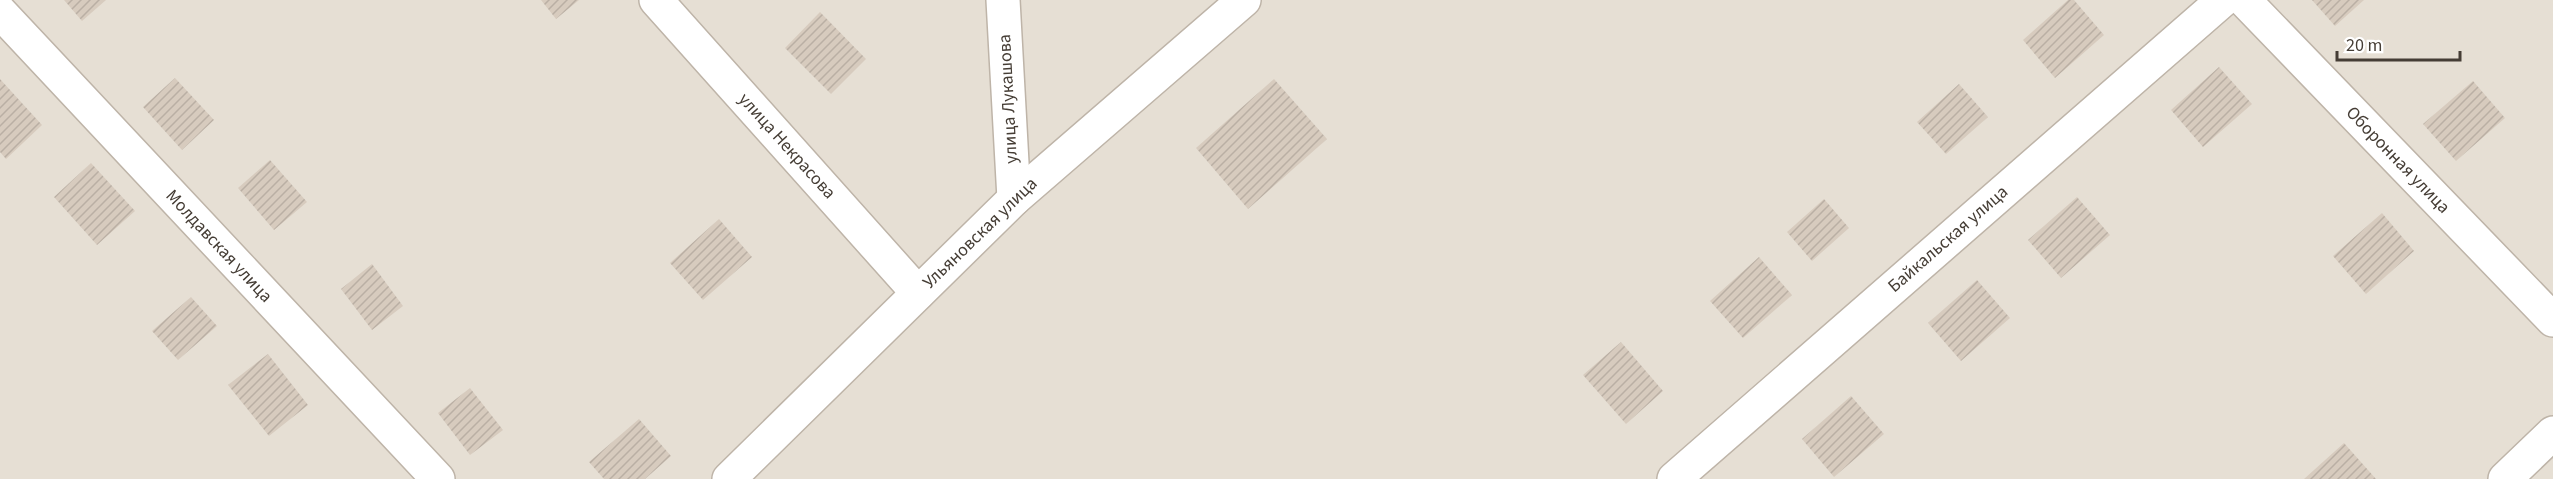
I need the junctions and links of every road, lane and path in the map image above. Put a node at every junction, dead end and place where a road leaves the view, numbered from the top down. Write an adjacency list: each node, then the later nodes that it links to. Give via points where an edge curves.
1 (656, 0): 8 (street, улица Некрасова)
2 (1003, 0): 7 (street, улица Лукашова)
3 (1244, 0): 7 (street, Ульяновская улица)
4 (2223, 0): 13 (street, Байкальская улица)
5 (2244, 0): 9 (street, Оборонная улица)
6 (0, 12): 11 (street, Молдавская улица)
7 (1014, 199): 8 (street, Ульяновская улица)
8 (918, 293): 12 (street, Ульяновская улица)
9 (2553, 320)
10 (2553, 433): 14 (street)
11 (438, 479)
12 (729, 479)
13 (1674, 479)
14 (2505, 479)

